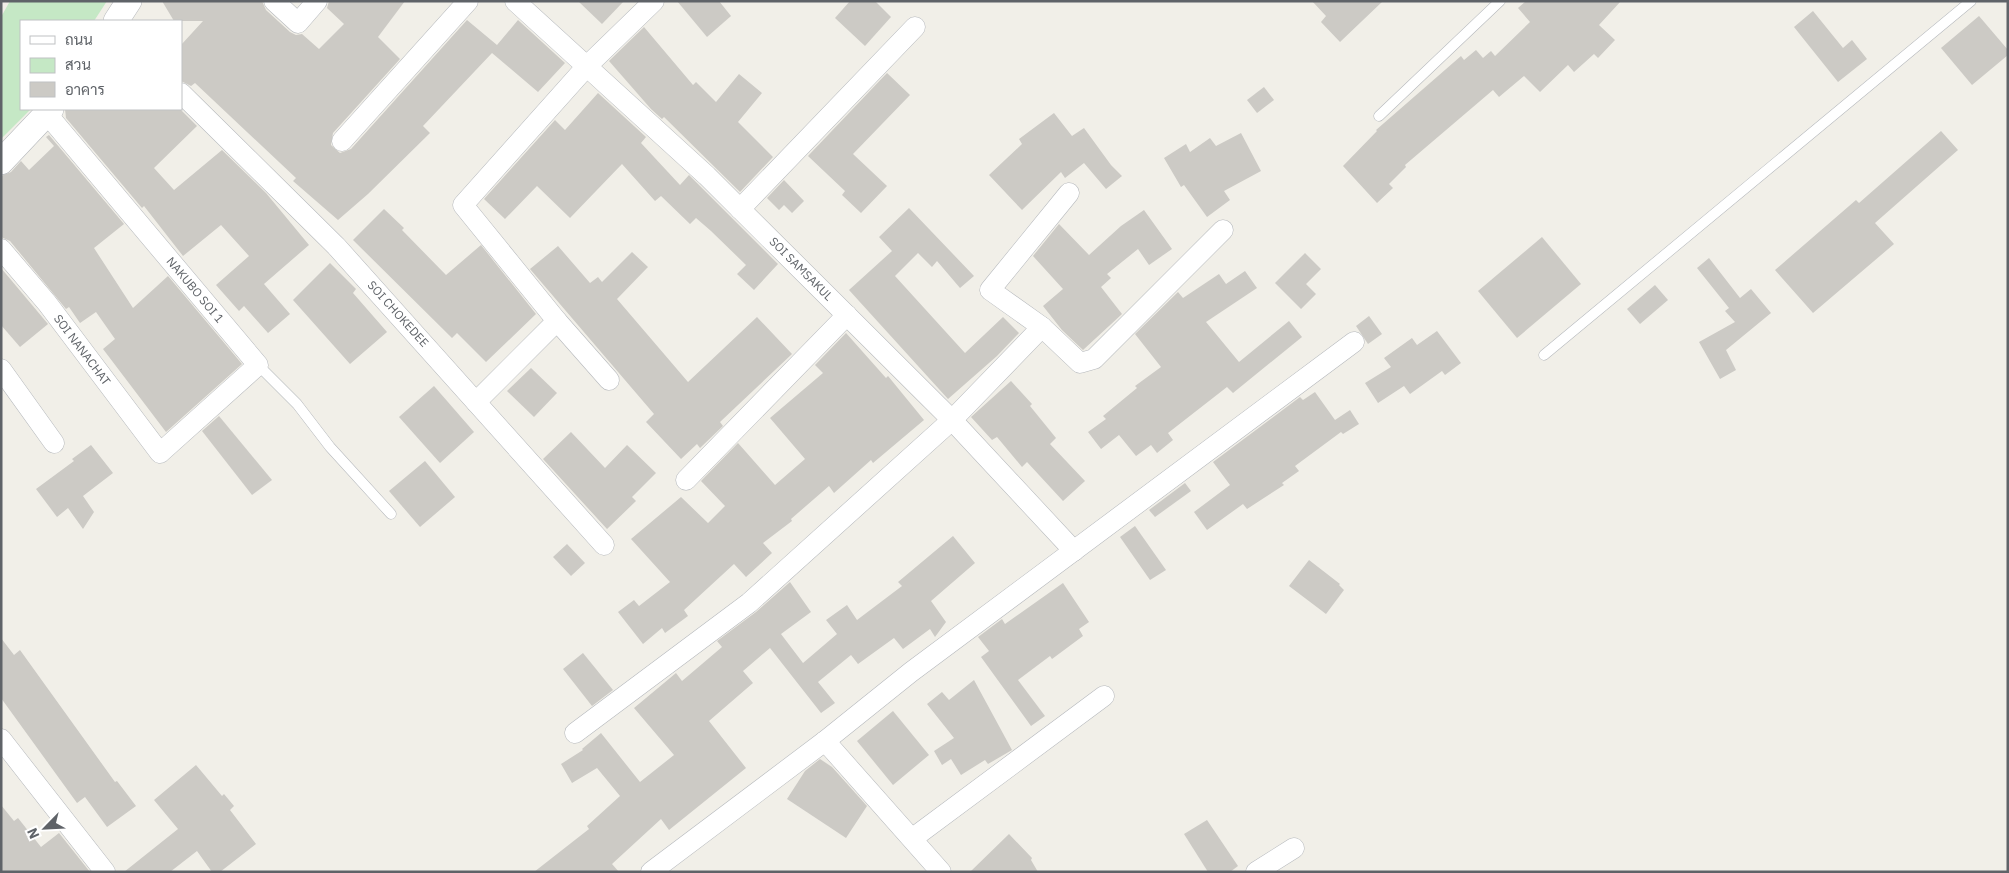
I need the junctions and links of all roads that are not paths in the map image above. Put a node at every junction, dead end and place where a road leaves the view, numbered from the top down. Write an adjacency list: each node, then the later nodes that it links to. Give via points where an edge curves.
1 (129, 1): 9 (street)
2 (274, 1): 3 (street, via 298,23)
3 (317, 1)
4 (468, 1): 15 (street)
5 (515, 1): 11 (street, SOI SAMSAKUL)
6 (654, 1): 11 (street)
7 (1500, 1): 14 (lane)
8 (1971, 1): 25 (lane)
9 (117, 20)
10 (915, 27): 18 (street)
11 (587, 66): 18 (street, SOI SAMSAKUL); 22 (street, via 462,206)
12 (182, 94): 29 (street, SOI CHOKEDEE, via 336,246)
13 (49, 111): 16 (street); 26 (street, NAKUBO SOI 1)
14 (1379, 116)
15 (342, 141)
16 (1, 162)
17 (1069, 193): 23 (street, via 990,290)
18 (740, 209): 21 (street, SOI SAMSAKUL)
19 (1223, 230): 23 (street, via 1094,359 1080,363)
20 (1, 249): 26 (street, SOI NANACHAT, via 47,303 160,453)
21 (846, 315): 30 (street, SOI SAMSAKUL); 32 (street)
22 (557, 320): 28 (street); 29 (street)
23 (1042, 327): 30 (street)
24 (1354, 342): 35 (street)
25 (1544, 355)
26 (258, 365): 33 (lane, via 297,404)
27 (1, 369): 31 (street)
28 (609, 380)
29 (476, 402): 34 (street, SOI CHOKEDEE)
30 (952, 420): 35 (street, SOI SAMSAKUL); 37 (street, via 749,603)
31 (54, 443)
32 (686, 480)
33 (391, 514)
34 (604, 545)
35 (1074, 551): 39 (street, via 911,672)
36 (1104, 696): 40 (street)
37 (575, 732)
38 (1, 739): 42 (street)
39 (825, 741): 40 (street); 43 (street)
40 (913, 838): 44 (street)
41 (1294, 848): 45 (street)
42 (105, 872)
43 (651, 872)
44 (941, 872)
45 (1256, 872)

